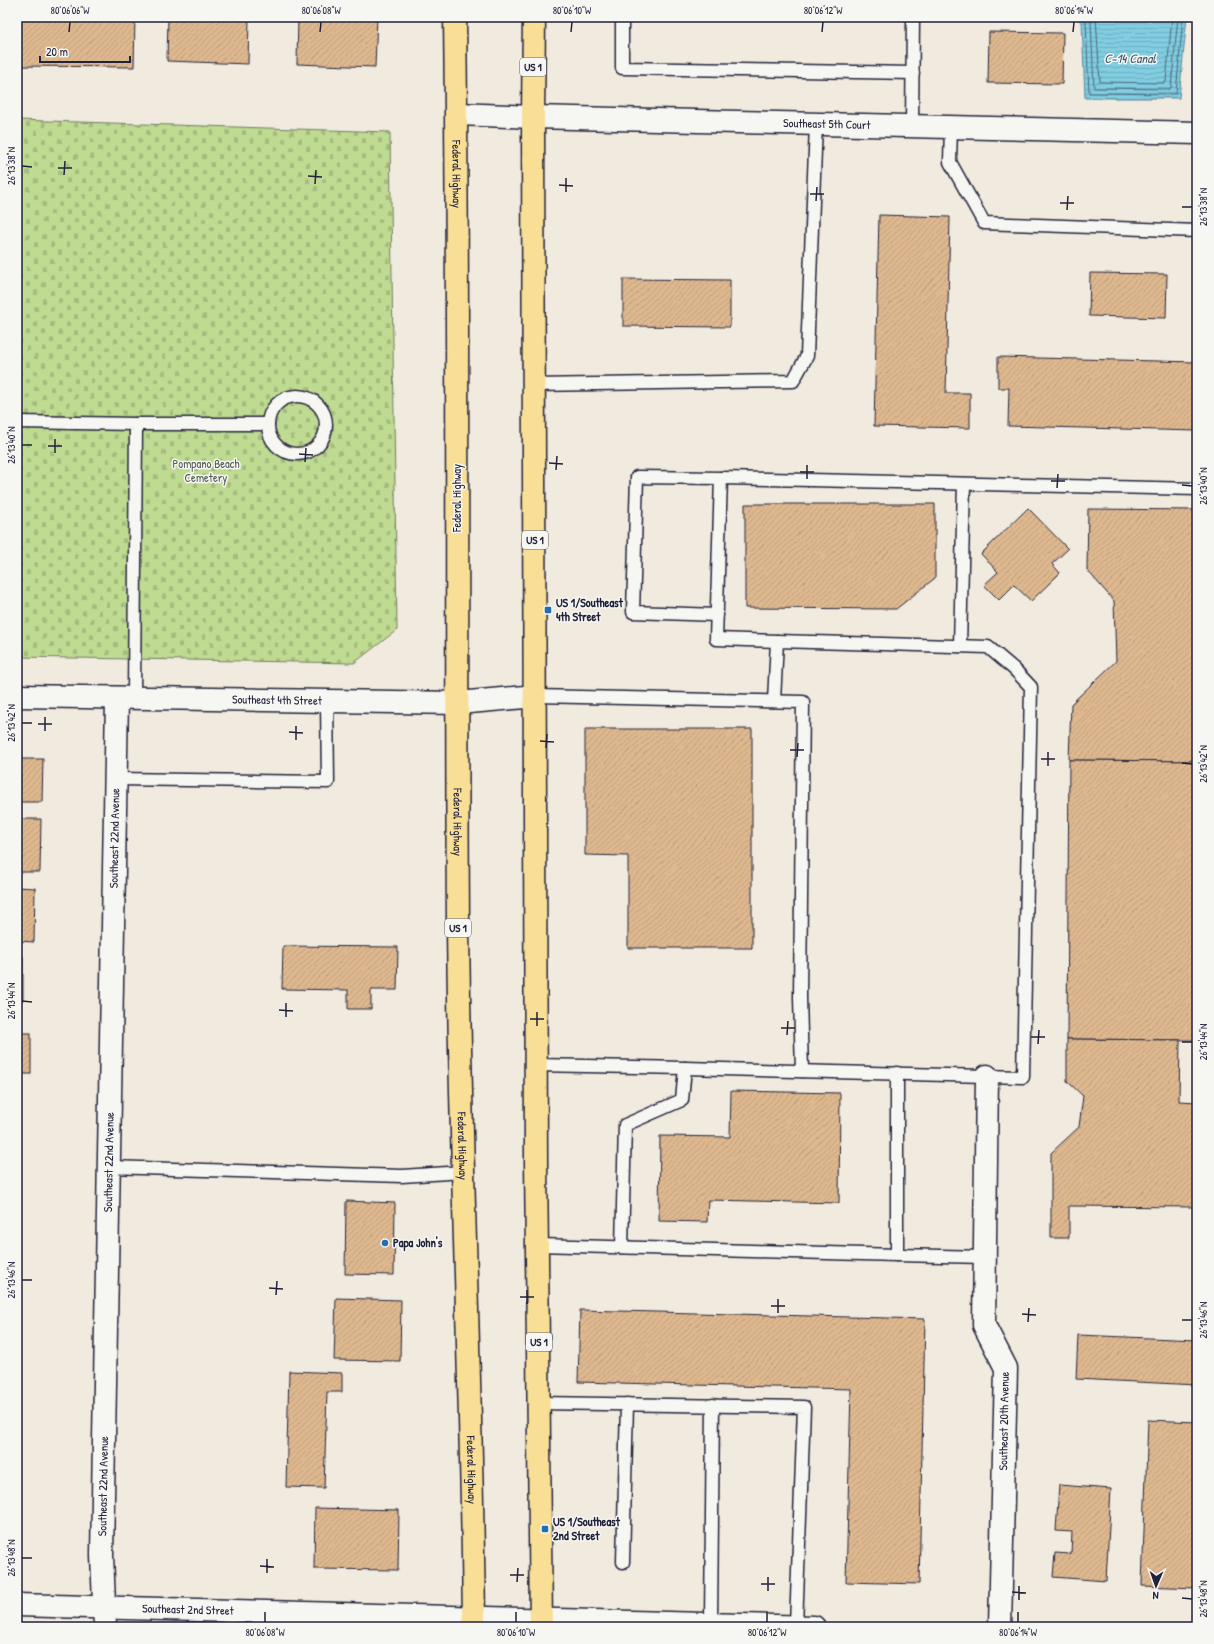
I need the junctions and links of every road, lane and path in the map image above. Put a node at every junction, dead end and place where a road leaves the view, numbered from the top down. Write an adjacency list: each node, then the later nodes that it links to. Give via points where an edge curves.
1 (456, 17): 6 (main road, Federal Highway / US 1)
2 (534, 17): 7 (main road, US 1)
3 (622, 17): 5 (lane, via 622,68)
4 (913, 17): 5 (lane)
5 (913, 73): 9 (lane)
6 (456, 114): 7 (street, Southeast 5th Court); 28 (main road, Federal Highway / US 1)
7 (533, 118): 8 (street, Southeast 5th Court); 13 (main road, US 1)
8 (816, 124): 9 (street, Southeast 5th Court); 13 (lane, via 807,356 793,381)
9 (912, 127): 10 (street, Southeast 5th Court)
10 (951, 128): 11 (street, Southeast 5th Court); 12 (lane, via 950,162 984,223)
11 (1197, 133)
12 (1197, 231)
13 (534, 385): 24 (main road, US 1)
14 (17, 422): 15 (lane)
15 (136, 424): 16 (lane); 25 (lane)
16 (268, 424): 16 (lane, via 273,442 290,454 309,452 318,447 327,429 323,411 309,398 300,396 290,397 274,407)
17 (721, 478): 18 (lane); 20 (lane); 20 (lane, via 637,477 633,612)
18 (964, 484): 19 (lane); 22 (lane)
19 (1197, 489)
20 (717, 615): 21 (lane, via 716,639)
21 (777, 641): 22 (lane); 27 (lane)
22 (960, 646): 34 (lane, via 988,647 1031,687 1023,1077)
23 (17, 696): 25 (street, Southeast 4th Street)
24 (536, 696): 27 (lane); 28 (street, Southeast 4th Street); 30 (main road, US 1)
25 (126, 698): 26 (street, Southeast 4th Street); 29 (street, Southeast 22nd Avenue)
26 (327, 701): 28 (street, Southeast 4th Street); 29 (lane, via 328,782)
27 (774, 702): 32 (lane, via 803,702 800,997)
28 (458, 703): 36 (main road, Federal Highway / US 1)
29 (116, 779): 35 (street, Southeast 22nd Avenue)
30 (536, 1065): 31 (lane); 37 (main road, US 1)
31 (685, 1068): 32 (lane); 38 (lane, via 682,1100 625,1125)
32 (802, 1071): 33 (lane)
33 (897, 1074): 34 (lane); 39 (lane)
34 (987, 1076): 40 (street, Southeast 20th Avenue)
35 (108, 1167): 36 (lane, via 402,1176); 46 (street, Southeast 22nd Avenue, via 102,1555)
36 (462, 1172): 48 (main road, Federal Highway / US 1)
37 (538, 1245): 38 (lane); 41 (main road, US 1)
38 (622, 1247): 39 (lane)
39 (897, 1255): 40 (lane)
40 (985, 1257): 53 (street, Southeast 20th Avenue, via 984,1326 1006,1368)
41 (539, 1403): 42 (lane); 49 (main road, US 1)
42 (627, 1404): 43 (lane); 44 (lane)
43 (713, 1405): 50 (lane); 51 (lane, via 804,1407)
44 (623, 1562)
45 (17, 1605): 46 (street, Southeast 2nd Street)
46 (104, 1617): 47 (street, Southeast 2nd Street)
47 (311, 1620): 48 (street, Southeast 2nd Street)
48 (474, 1623): 49 (street, Southeast 2nd Street)
49 (541, 1623): 50 (street, Southeast 2nd Street)
50 (711, 1624): 51 (street, Southeast 2nd Street)
51 (796, 1626): 52 (street, Southeast 2nd Street)
52 (814, 1627)
53 (1000, 1627)

